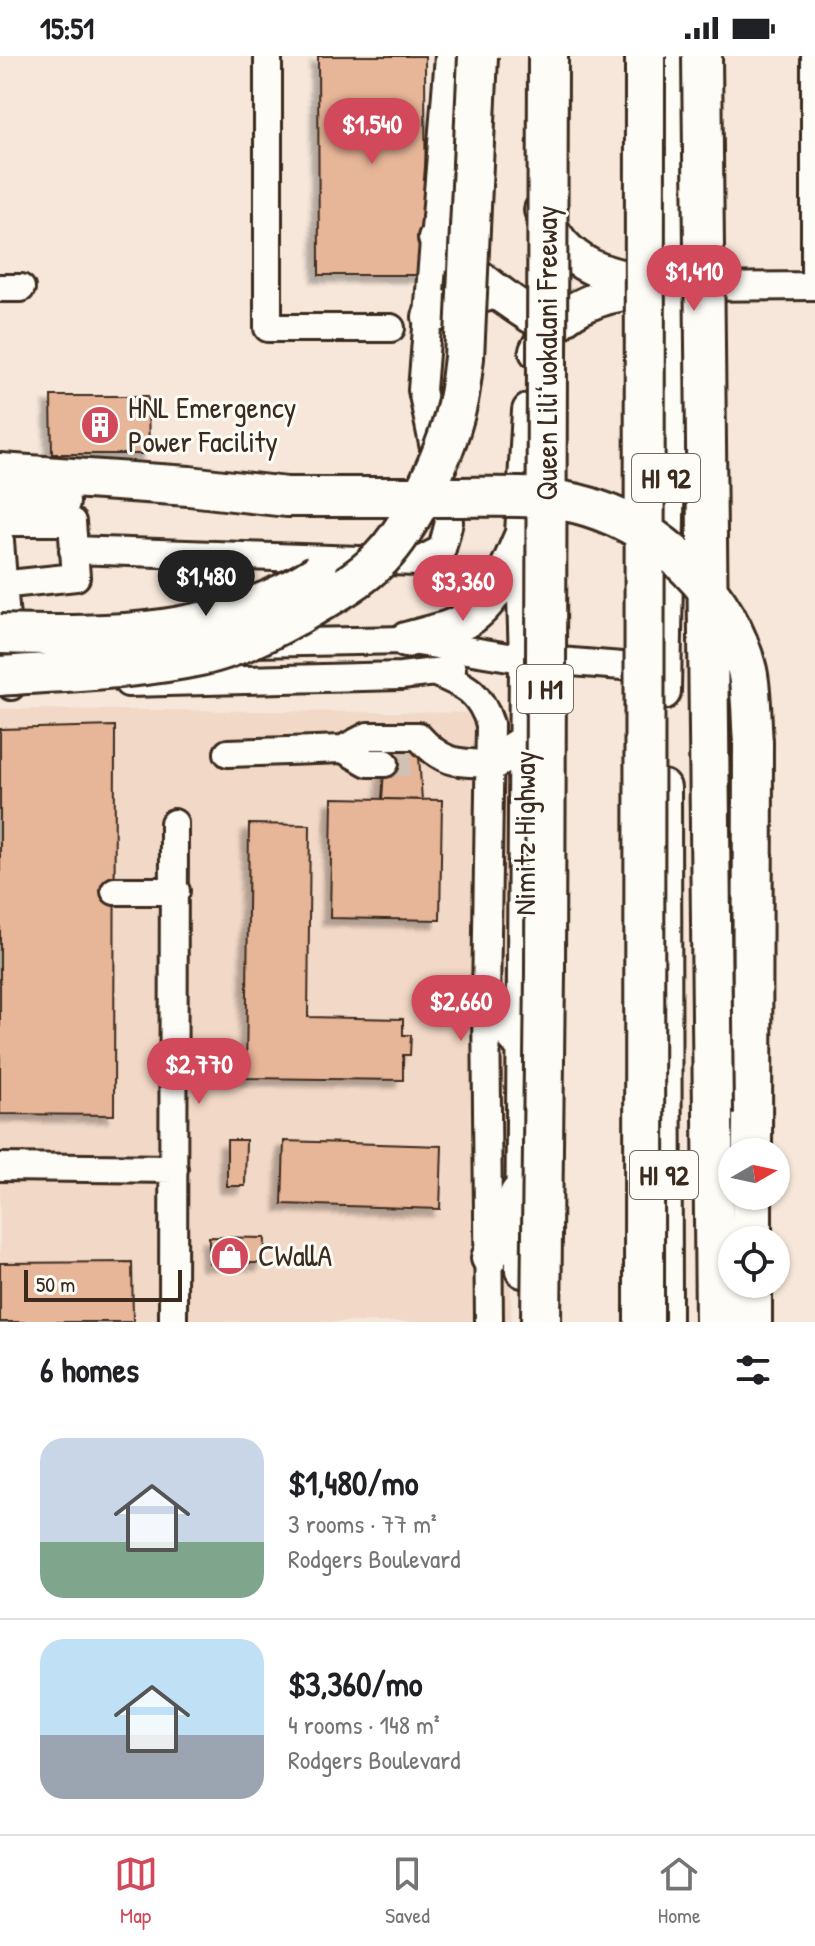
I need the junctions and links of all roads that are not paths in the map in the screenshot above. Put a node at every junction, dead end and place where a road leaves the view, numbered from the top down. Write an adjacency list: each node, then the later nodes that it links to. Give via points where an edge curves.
1 (268, 56): 20 (street, via 268,328)
2 (449, 56): 11 (street)
3 (478, 56): 23 (highway, bridge, via 464,358 446,443)
4 (533, 56): 10 (main road, Nimitz Highway)
5 (548, 56): 54 (highway, Queen Liliʻuokalani Freeway / I H1, bridge)
6 (645, 56): 55 (highway, bridge)
7 (668, 56): 12 (main road, HI 92)
8 (702, 56): 57 (highway, bridge)
9 (815, 56): 13 (street)
10 (534, 187): 14 (main road, via 568,252 608,276); 18 (main road, Nimitz Highway)
11 (436, 238): 17 (main road); 19 (street)
12 (669, 238): 14 (main road, HI 92); 16 (main road, via 691,271)
13 (815, 271)
14 (670, 286): 16 (street); 21 (main road, via 613,293 581,306 555,323); 33 (main road, HI 92)
15 (815, 286): 16 (street)
16 (721, 287)
17 (493, 291): 18 (main road); 19 (main road)
18 (532, 316): 21 (main road, Nimitz Highway)
19 (430, 317): 29 (street, via 422,390 449,522 442,549 417,562)
20 (391, 328)
21 (533, 359): 27 (main road, Nimitz Highway)
22 (0, 473): 24 (highway)
23 (428, 483): 30 (highway, bridge, via 349,554 292,591 242,610 165,631); 30 (highway, bridge, via 381,558 338,591 274,628 203,656 140,664)
24 (287, 497): 25 (highway, via 188,505); 45 (highway, bridge, via 514,497 588,507 624,521 685,562 724,613 747,670 753,742)
25 (0, 500)
26 (0, 522): 29 (street, via 72,522)
27 (523, 534): 31 (main road, via 490,598 475,614); 32 (main road, Nimitz Highway)
28 (0, 541): 30 (street)
29 (73, 550): 30 (street, via 76,577)
30 (2, 640): 31 (street); 34 (street)
31 (406, 640): 32 (street)
32 (518, 658): 33 (street); 34 (street); 35 (main road, Nimitz Highway)
33 (663, 670): 56 (main road, HI 92)
34 (438, 674): 39 (street, via 483,702 490,724)
35 (526, 741): 39 (main road); 44 (main road, Nimitz Highway)
36 (343, 749): 37 (street); 38 (street, via 368,763); 39 (street, via 368,736 418,736 427,758)
37 (228, 753)
38 (385, 763)
39 (490, 764): 43 (street)
40 (174, 823): 42 (street)
41 (115, 891): 42 (street)
42 (176, 891): 47 (street)
43 (486, 1003): 44 (main road); 49 (street)
44 (524, 1047): 48 (main road, Nimitz Highway)
45 (752, 1138)
46 (0, 1167): 47 (street)
47 (174, 1169): 51 (street)
48 (523, 1181): 49 (main road); 53 (main road, Nimitz Highway)
49 (489, 1258): 52 (street)
50 (752, 1298): 58 (highway)
51 (173, 1322)
52 (489, 1322)
53 (523, 1322)
54 (541, 1322)
55 (644, 1322)
56 (664, 1322)
57 (715, 1322)
58 (752, 1322)

